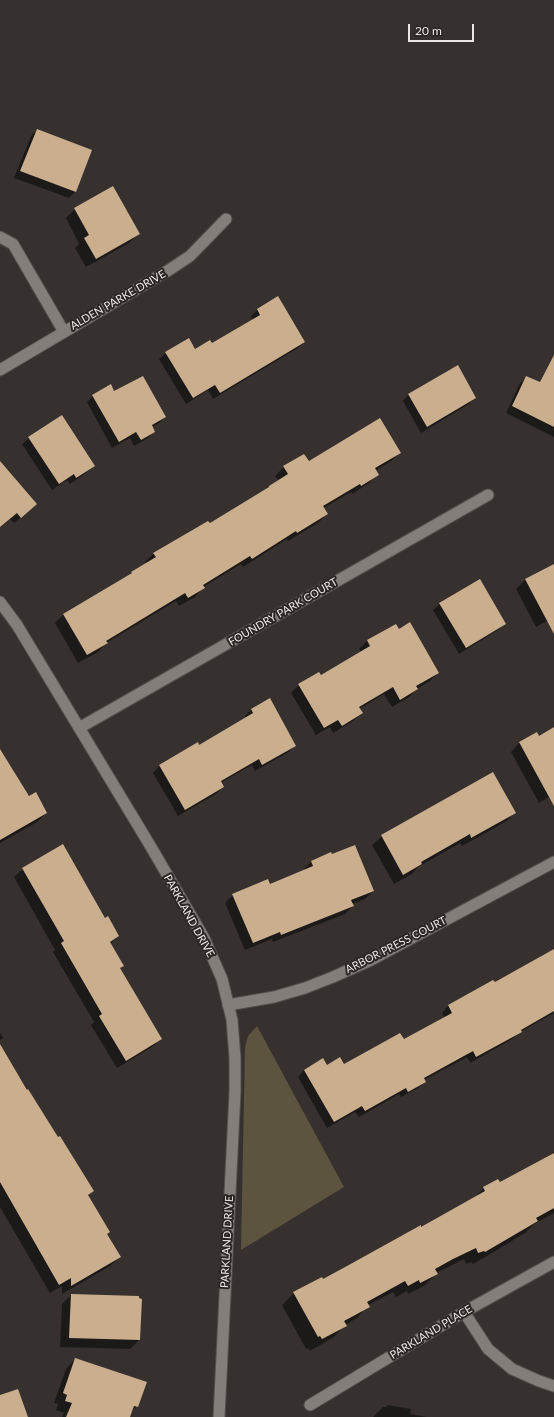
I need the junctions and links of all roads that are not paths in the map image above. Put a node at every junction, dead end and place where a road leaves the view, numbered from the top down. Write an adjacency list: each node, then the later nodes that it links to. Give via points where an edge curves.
1 (226, 219): 3 (street, ALDEN PARKE DRIVE, via 190,256)
2 (0, 237): 3 (street, via 13,244)
3 (64, 332): 4 (street, ALDEN PARKE DRIVE)
4 (0, 370)
5 (488, 495): 7 (street, FOUNDRY PARK COURT)
6 (0, 602): 7 (street, PARKLAND DRIVE, via 17,625)
7 (79, 728): 9 (street, PARKLAND DRIVE, via 204,938 222,980)
8 (554, 862): 9 (street, ARBOR PRESS COURT, via 371,960 333,977 305,988)
9 (228, 1006): 14 (street, PARKLAND DRIVE, via 232,1020 235,1092)
10 (554, 1262): 11 (street, PARKLAND PLACE)
11 (464, 1312): 12 (street, via 488,1349 512,1370); 13 (street, PARKLAND PLACE)
12 (554, 1386)
13 (310, 1405)
14 (219, 1417)

